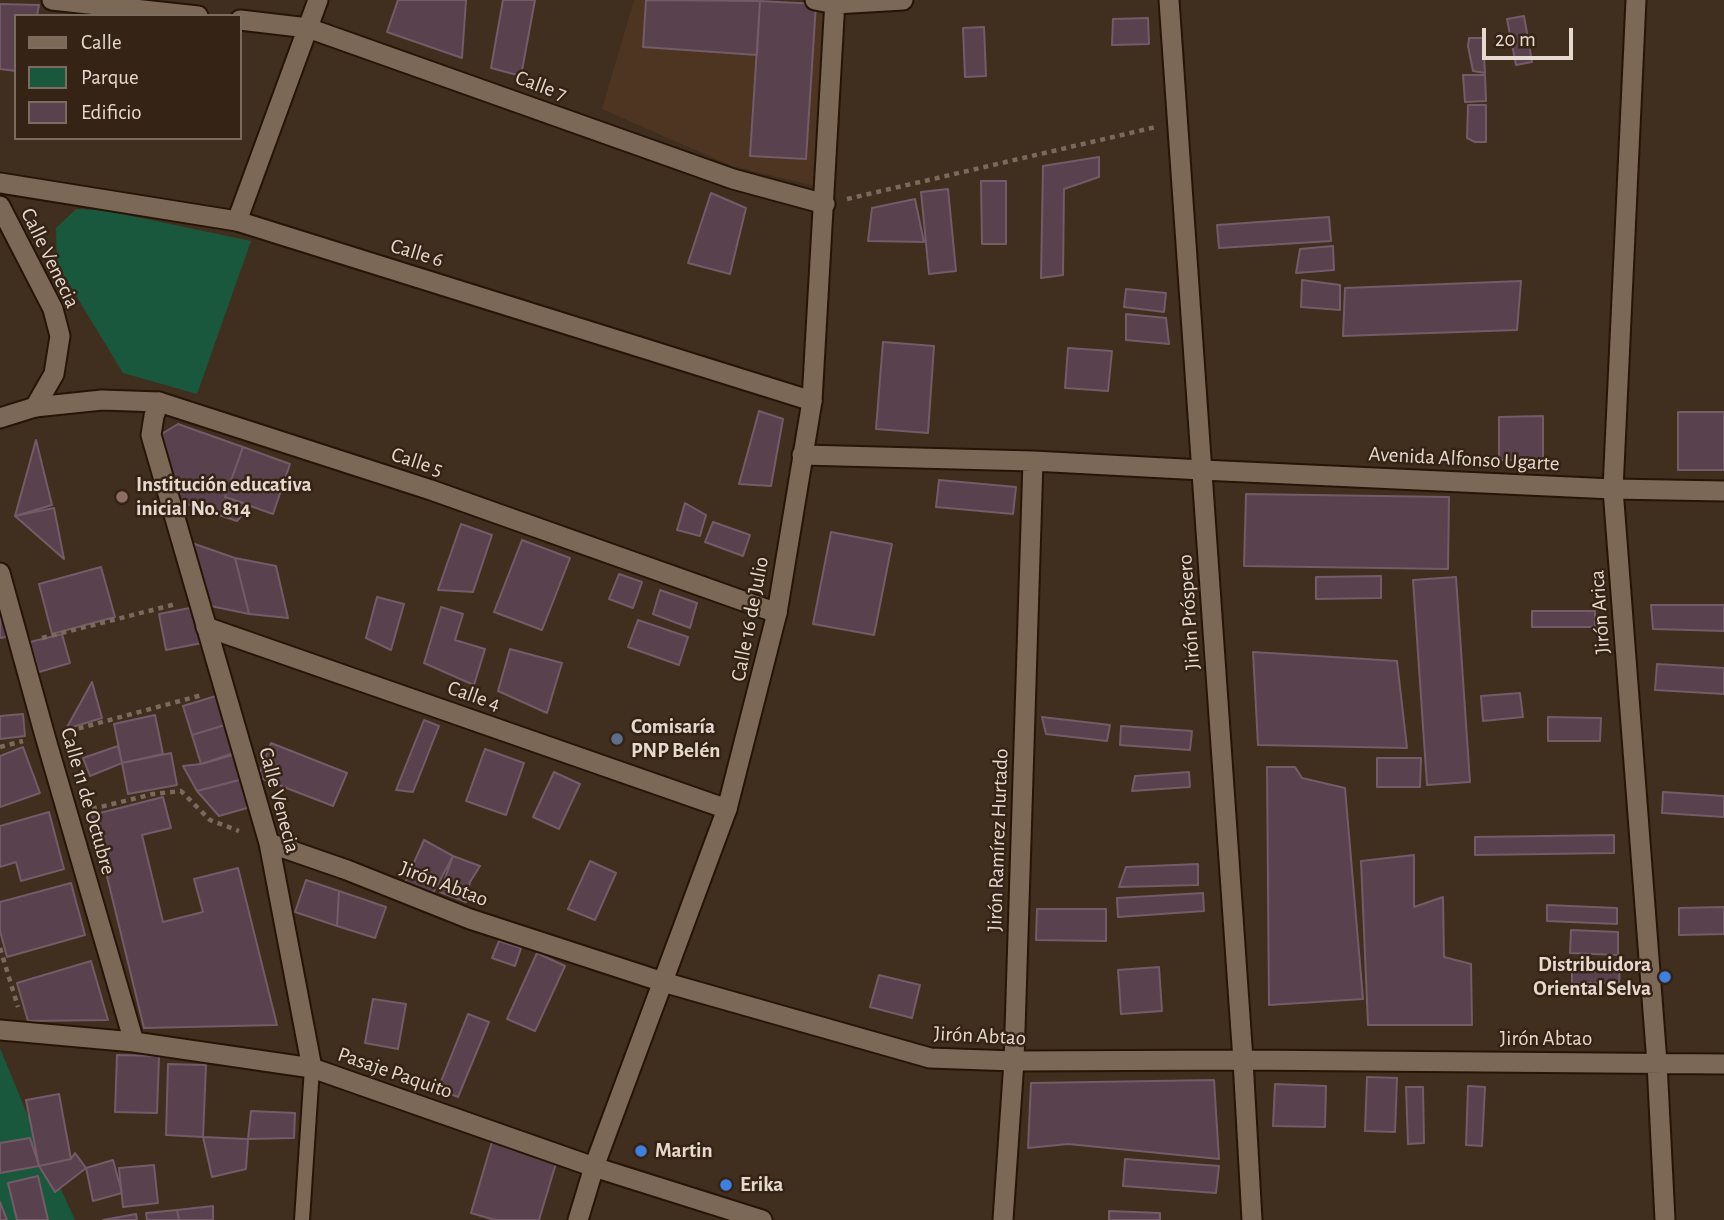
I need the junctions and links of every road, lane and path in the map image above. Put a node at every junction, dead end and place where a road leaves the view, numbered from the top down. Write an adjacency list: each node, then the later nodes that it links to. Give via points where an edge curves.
1 (52, 0): 8 (street)
2 (318, 0): 10 (street)
3 (815, 0): 7 (street)
4 (902, 0): 7 (street)
5 (1169, 0): 11 (street, Jirón Próspero)
6 (1636, 0): 23 (street, Jirón Arica)
7 (835, 2): 13 (street, Calle 16 de Julio)
8 (180, 14)
9 (242, 20): 10 (street, Calle 7)
10 (308, 28): 13 (street, Calle 7, via 733,179); 15 (street)
11 (1177, 122): 13 (path); 22 (street, Jirón Próspero)
12 (0, 183): 15 (street, Calle 6)
13 (825, 204): 16 (street, Calle 16 de Julio)
14 (0, 206): 18 (street, Calle Venecia, via 53,309 60,336 54,374)
15 (237, 221): 16 (street, Calle 6)
16 (813, 401): 20 (street, Calle 16 de Julio)
17 (159, 402): 18 (street, Calle 5, via 102,400); 26 (street, Calle Venecia, via 152,435); 27 (street, Calle 5, via 430,490)
18 (35, 407): 19 (street, Calle 5)
19 (0, 418)
20 (802, 455): 21 (street, Avenida Alfonso Ugarte); 27 (street, Calle 16 de Julio)
21 (1033, 461): 22 (street, Avenida Alfonso Ugarte); 42 (street, Jirón Ramírez Hurtado)
22 (1202, 470): 23 (street, Avenida Alfonso Ugarte); 41 (street, Jirón Próspero)
23 (1613, 489): 24 (street, Avenida Alfonso Ugarte); 43 (street, Jirón Arica)
24 (1724, 491)
25 (0, 573): 29 (street, Calle 11 de Octubre)
26 (198, 599): 28 (street, Calle Venecia); 29 (path)
27 (777, 613): 33 (street, Calle 16 de Julio)
28 (206, 627): 30 (street, Calle Venecia); 33 (street, Calle 4)
29 (19, 644): 31 (street, Calle 11 de Octubre)
30 (224, 689): 31 (path); 35 (street, Calle Venecia)
31 (45, 736): 32 (path); 34 (street, Calle 11 de Octubre)
32 (0, 747)
33 (727, 809): 37 (street, Calle 16 de Julio)
34 (68, 815): 35 (path, via 181,791 210,820); 40 (street, Calle 11 de Octubre)
35 (269, 843): 37 (street, Jirón Abtao, via 470,919); 45 (street, Calle Venecia)
36 (0, 948): 39 (path)
37 (663, 982): 42 (street, Jirón Abtao, via 930,1058); 46 (street, Calle 16 de Julio)
38 (0, 1030): 39 (street, Pasaje Paquito)
39 (26, 1032): 40 (street, Pasaje Paquito)
40 (134, 1042): 45 (street, Pasaje Paquito)
41 (1243, 1059): 42 (street, Jirón Abtao); 43 (street, Jirón Abtao); 51 (street, Jirón Próspero)
42 (1014, 1061): 50 (street, Jirón Ramírez Hurtado)
43 (1657, 1063): 44 (street, Jirón Abtao); 52 (street, Jirón Arica)
44 (1724, 1064)
45 (312, 1068): 46 (street, Pasaje Paquito); 47 (lane, Calle Venecia)
46 (594, 1167): 48 (street, Calle 16 de Julio); 49 (street, Pasaje Paquito)
47 (303, 1220)
48 (578, 1220)
49 (762, 1220)
50 (1003, 1220)
51 (1252, 1220)
52 (1665, 1220)

